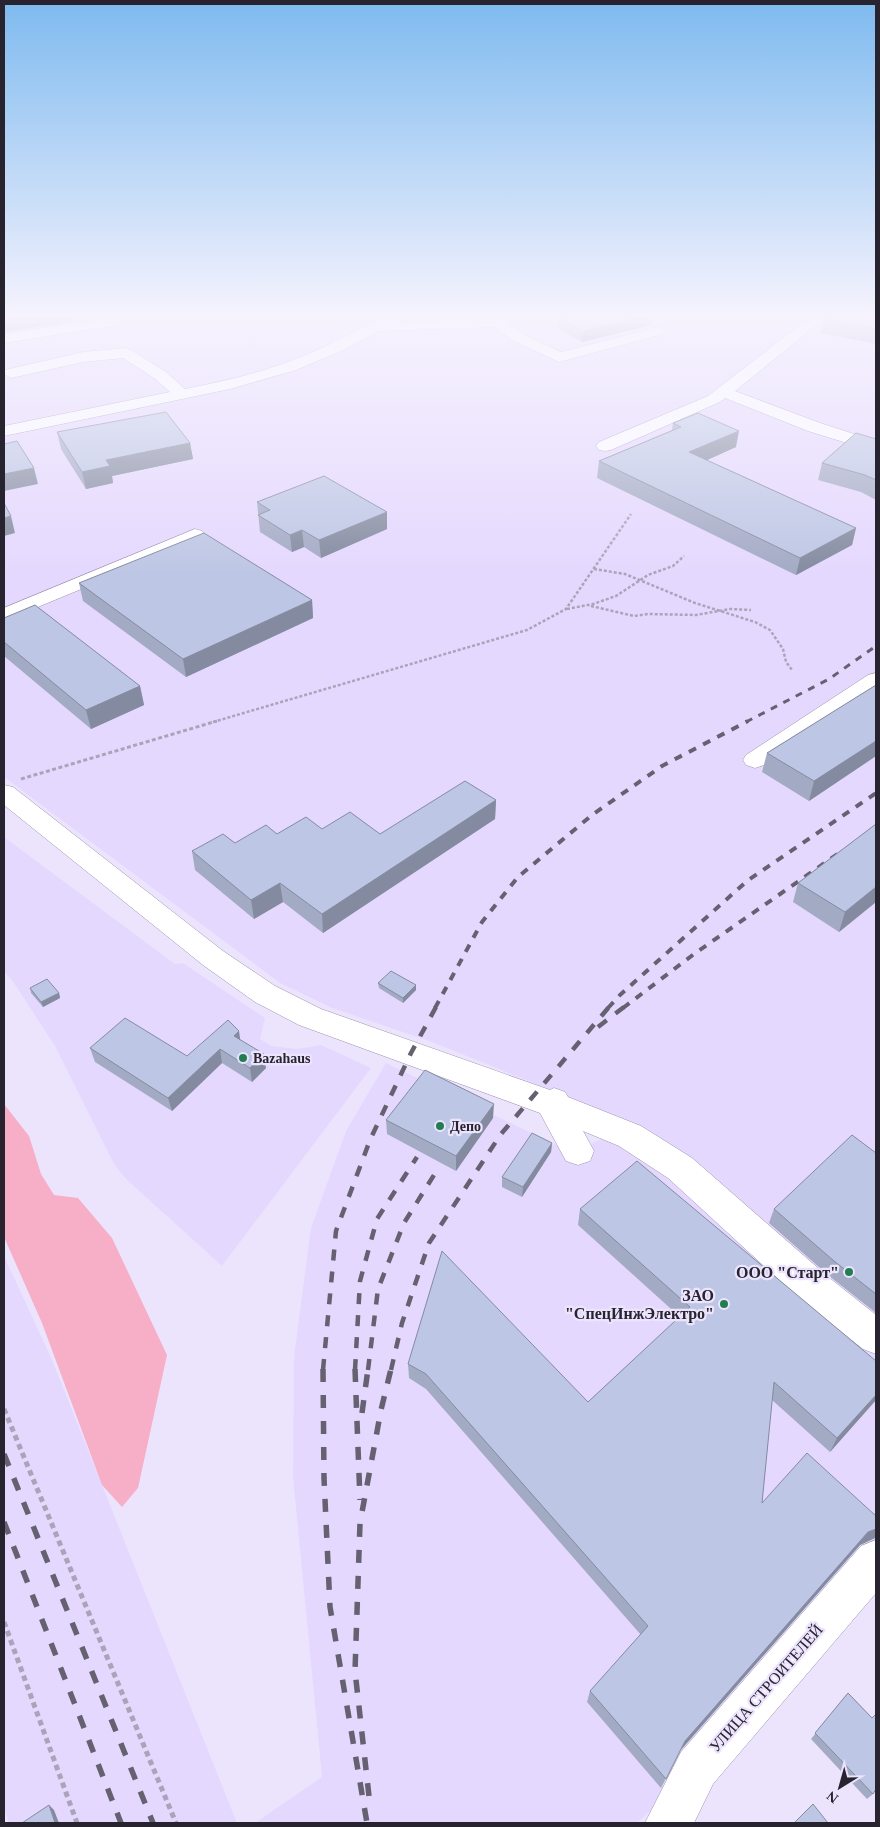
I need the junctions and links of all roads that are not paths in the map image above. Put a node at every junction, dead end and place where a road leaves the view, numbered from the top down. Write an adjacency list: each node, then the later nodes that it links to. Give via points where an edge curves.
1 (141, 403): 4 (street)
2 (706, 403): 5 (street)
3 (753, 403): 6 (street)
4 (4, 431)
5 (604, 446)
6 (876, 447)
7 (195, 536): 8 (street)
8 (4, 614)
9 (876, 680): 10 (street)
10 (755, 760)
11 (10, 787): 12 (street, via 213,958 265,994 310,1017 478,1069)
12 (548, 1098): 13 (street); 14 (street, via 630,1136 680,1168 814,1288)
13 (578, 1150)
14 (876, 1337)
15 (876, 1561): 16 (street, УЛИЦА СТРОИТЕЛЕЙ, via 697,1768)
16 (669, 1823)

